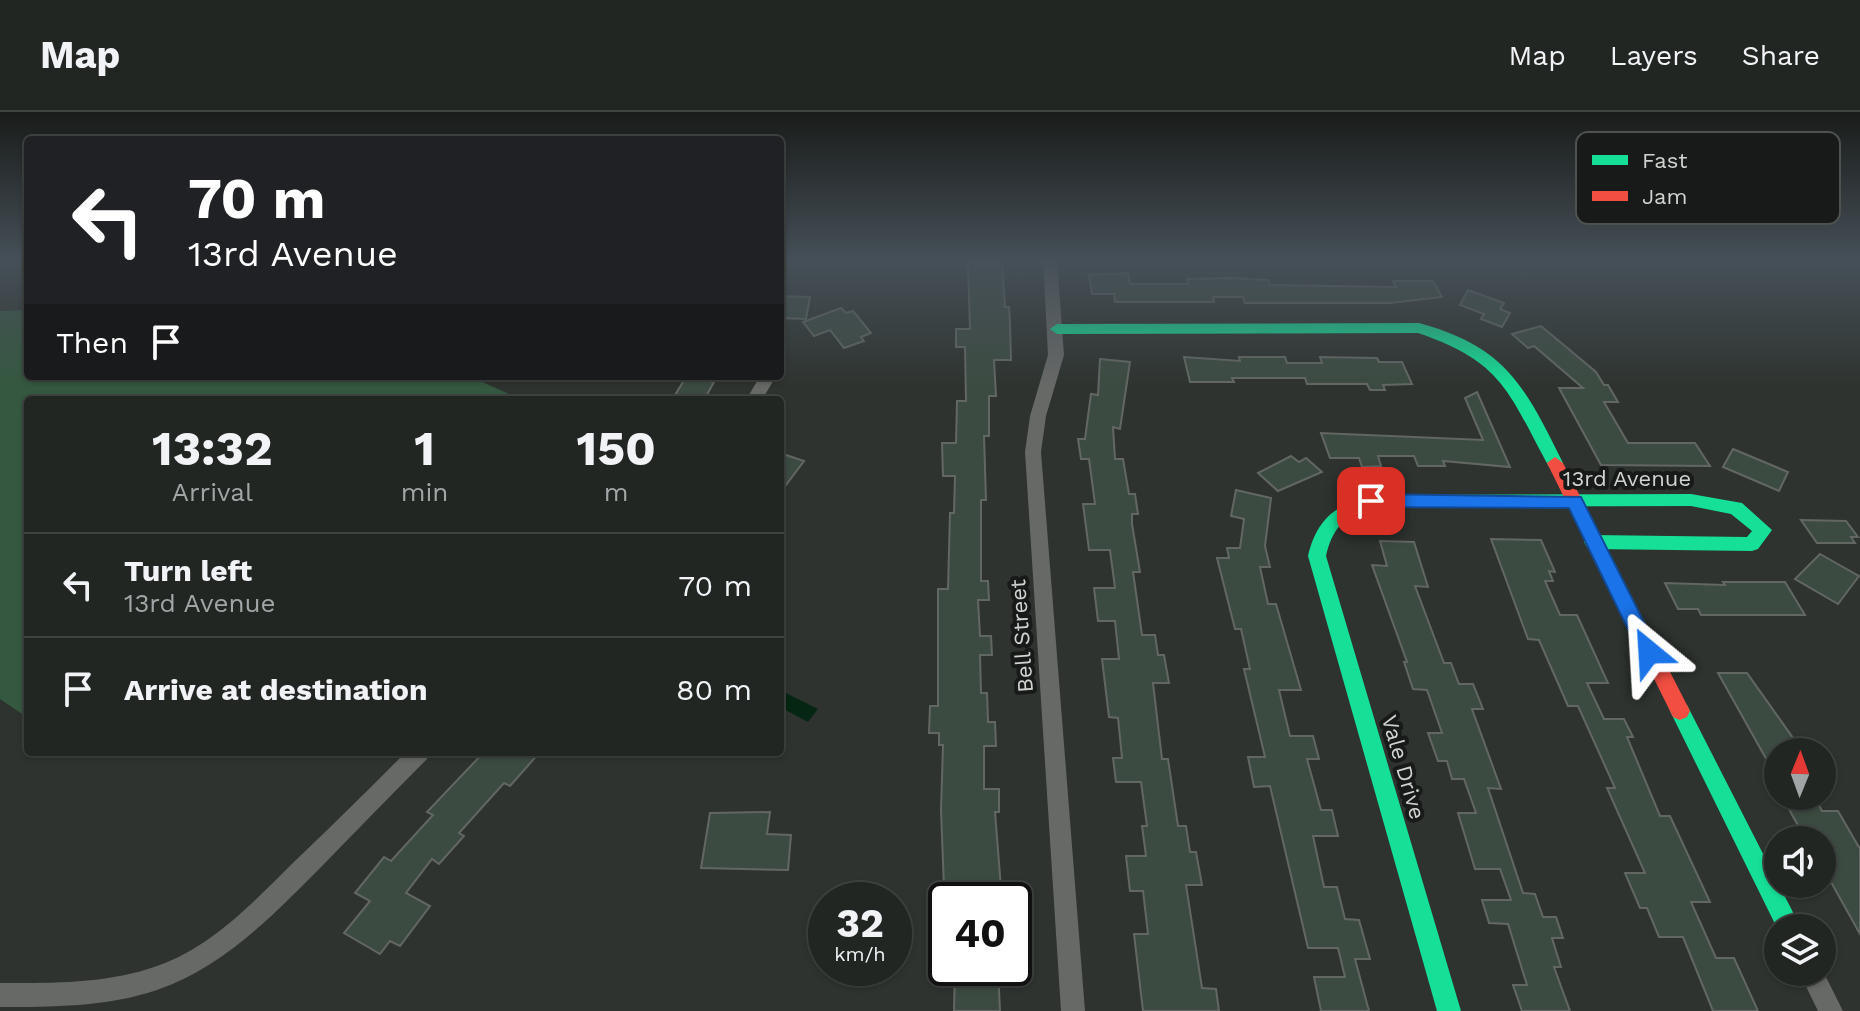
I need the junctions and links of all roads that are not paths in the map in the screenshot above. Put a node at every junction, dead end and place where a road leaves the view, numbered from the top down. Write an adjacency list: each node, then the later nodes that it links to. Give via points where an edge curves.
1 (1054, 303): 2 (street, Bell Street)
2 (1057, 329): 3 (street, via 1419,328 1472,343 1497,362 1530,413); 10 (street, Bell Street, via 1033,452)
3 (1575, 502): 4 (street, 13rd Avenue, via 1371,501 1345,508); 5 (street); 5 (street, 13rd Avenue, via 1691,500 1736,508 1763,530 1752,544)
4 (1321, 537): 11 (street, Vale Drive, via 1317,556)
5 (1593, 542): 7 (street)
6 (416, 756): 9 (street, via 218,947 159,978 115,988 66,995)
7 (1782, 914)
8 (1818, 986): 12 (street)
9 (0, 995)
10 (1073, 1011)
11 (1449, 1011)
12 (1831, 1011)

